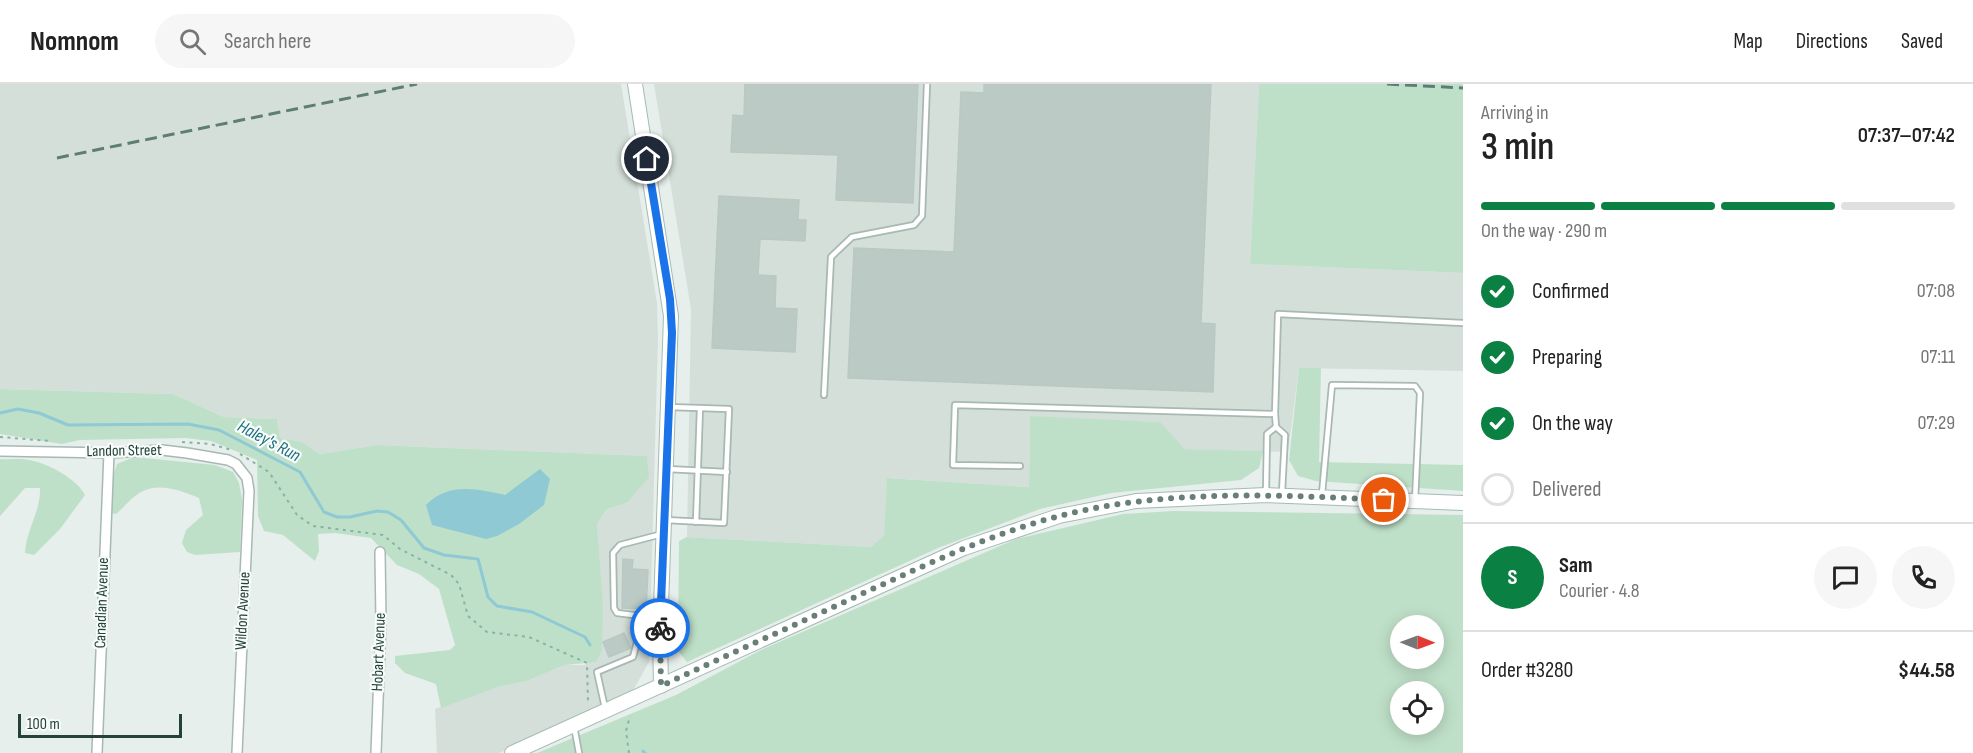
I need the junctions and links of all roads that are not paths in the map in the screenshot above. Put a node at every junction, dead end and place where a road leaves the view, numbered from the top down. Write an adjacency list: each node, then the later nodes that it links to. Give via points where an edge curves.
1 (635, 84): 5 (main road, via 670,299)
2 (927, 84): 4 (lane, via 922,216 914,225 852,237 831,257)
3 (1463, 322): 7 (lane, via 1278,314)
4 (824, 395)
5 (669, 407): 6 (lane); 12 (main road)
6 (700, 408): 13 (lane); 15 (lane, via 729,409)
7 (1275, 414): 8 (lane); 11 (lane, via 955,405 953,465)
8 (1276, 427): 16 (lane, via 1267,434); 17 (lane, via 1285,435)
9 (0, 451): 10 (street, Landon Street)
10 (109, 453): 14 (street, Landon Street, via 187,453 228,460); 29 (street, Canadian Avenue)
11 (1020, 466)
12 (667, 469): 13 (lane); 22 (main road)
13 (697, 471): 15 (lane); 21 (lane)
14 (243, 472): 30 (street, Wildon Avenue, via 249,491)
15 (727, 472): 21 (lane, via 724,523)
16 (1266, 495): 17 (main road); 26 (main road, via 1136,501 1033,523 964,548)
17 (1282, 495): 18 (main road)
18 (1321, 497): 19 (main road); 19 (lane, via 1332,385 1415,386 1420,393)
19 (1415, 501): 20 (main road)
20 (1463, 503)
21 (696, 522): 22 (lane)
22 (665, 527): 24 (main road); 24 (lane, via 620,545 613,553 617,613)
23 (380, 552): 31 (street, Hobart Avenue)
24 (661, 618): 25 (main road)
25 (660, 636): 26 (main road); 27 (lane, via 637,642 633,657 597,672)
26 (661, 686): 27 (main road)
27 (606, 710): 28 (main road)
28 (574, 725): 32 (main road); 33 (lane)
29 (97, 753)
30 (237, 753)
31 (376, 753)
32 (513, 753)
33 (579, 753)

